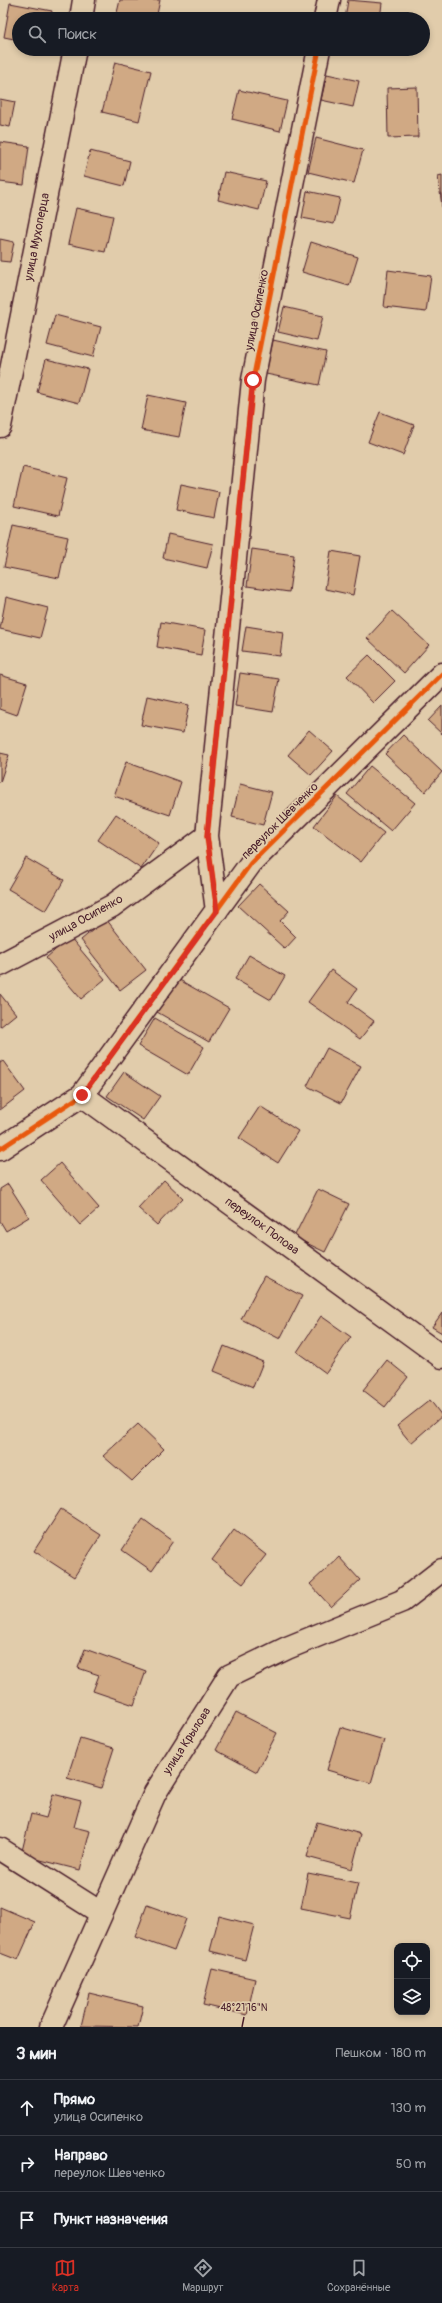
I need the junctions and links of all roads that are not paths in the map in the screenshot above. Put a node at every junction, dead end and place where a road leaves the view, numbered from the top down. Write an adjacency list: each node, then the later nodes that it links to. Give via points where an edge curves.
1 (84, 0): 3 (street)
2 (329, 0): 4 (street)
3 (82, 12)
4 (327, 12)
5 (74, 56): 7 (street, улица Мухоперца)
6 (318, 56): 9 (street, улица Осипенко, via 253,380)
7 (0, 426)
8 (442, 674): 10 (street, переулок Шевченко, via 251,863)
9 (207, 836): 10 (street, улица Осипенко); 11 (street, улица Осипенко, via 112,906)
10 (217, 911): 12 (street, переулок Шевченко)
11 (0, 965)
12 (82, 1095): 13 (street, переулок Шевченко); 14 (street, переулок Попова)
13 (0, 1149)
14 (442, 1357)
15 (442, 1570): 17 (street, улица Крылова, via 402,1601 287,1648 229,1676 155,1793)
16 (0, 1849): 17 (street)
17 (101, 1913): 18 (street, улица Крылова)
18 (51, 2027)

